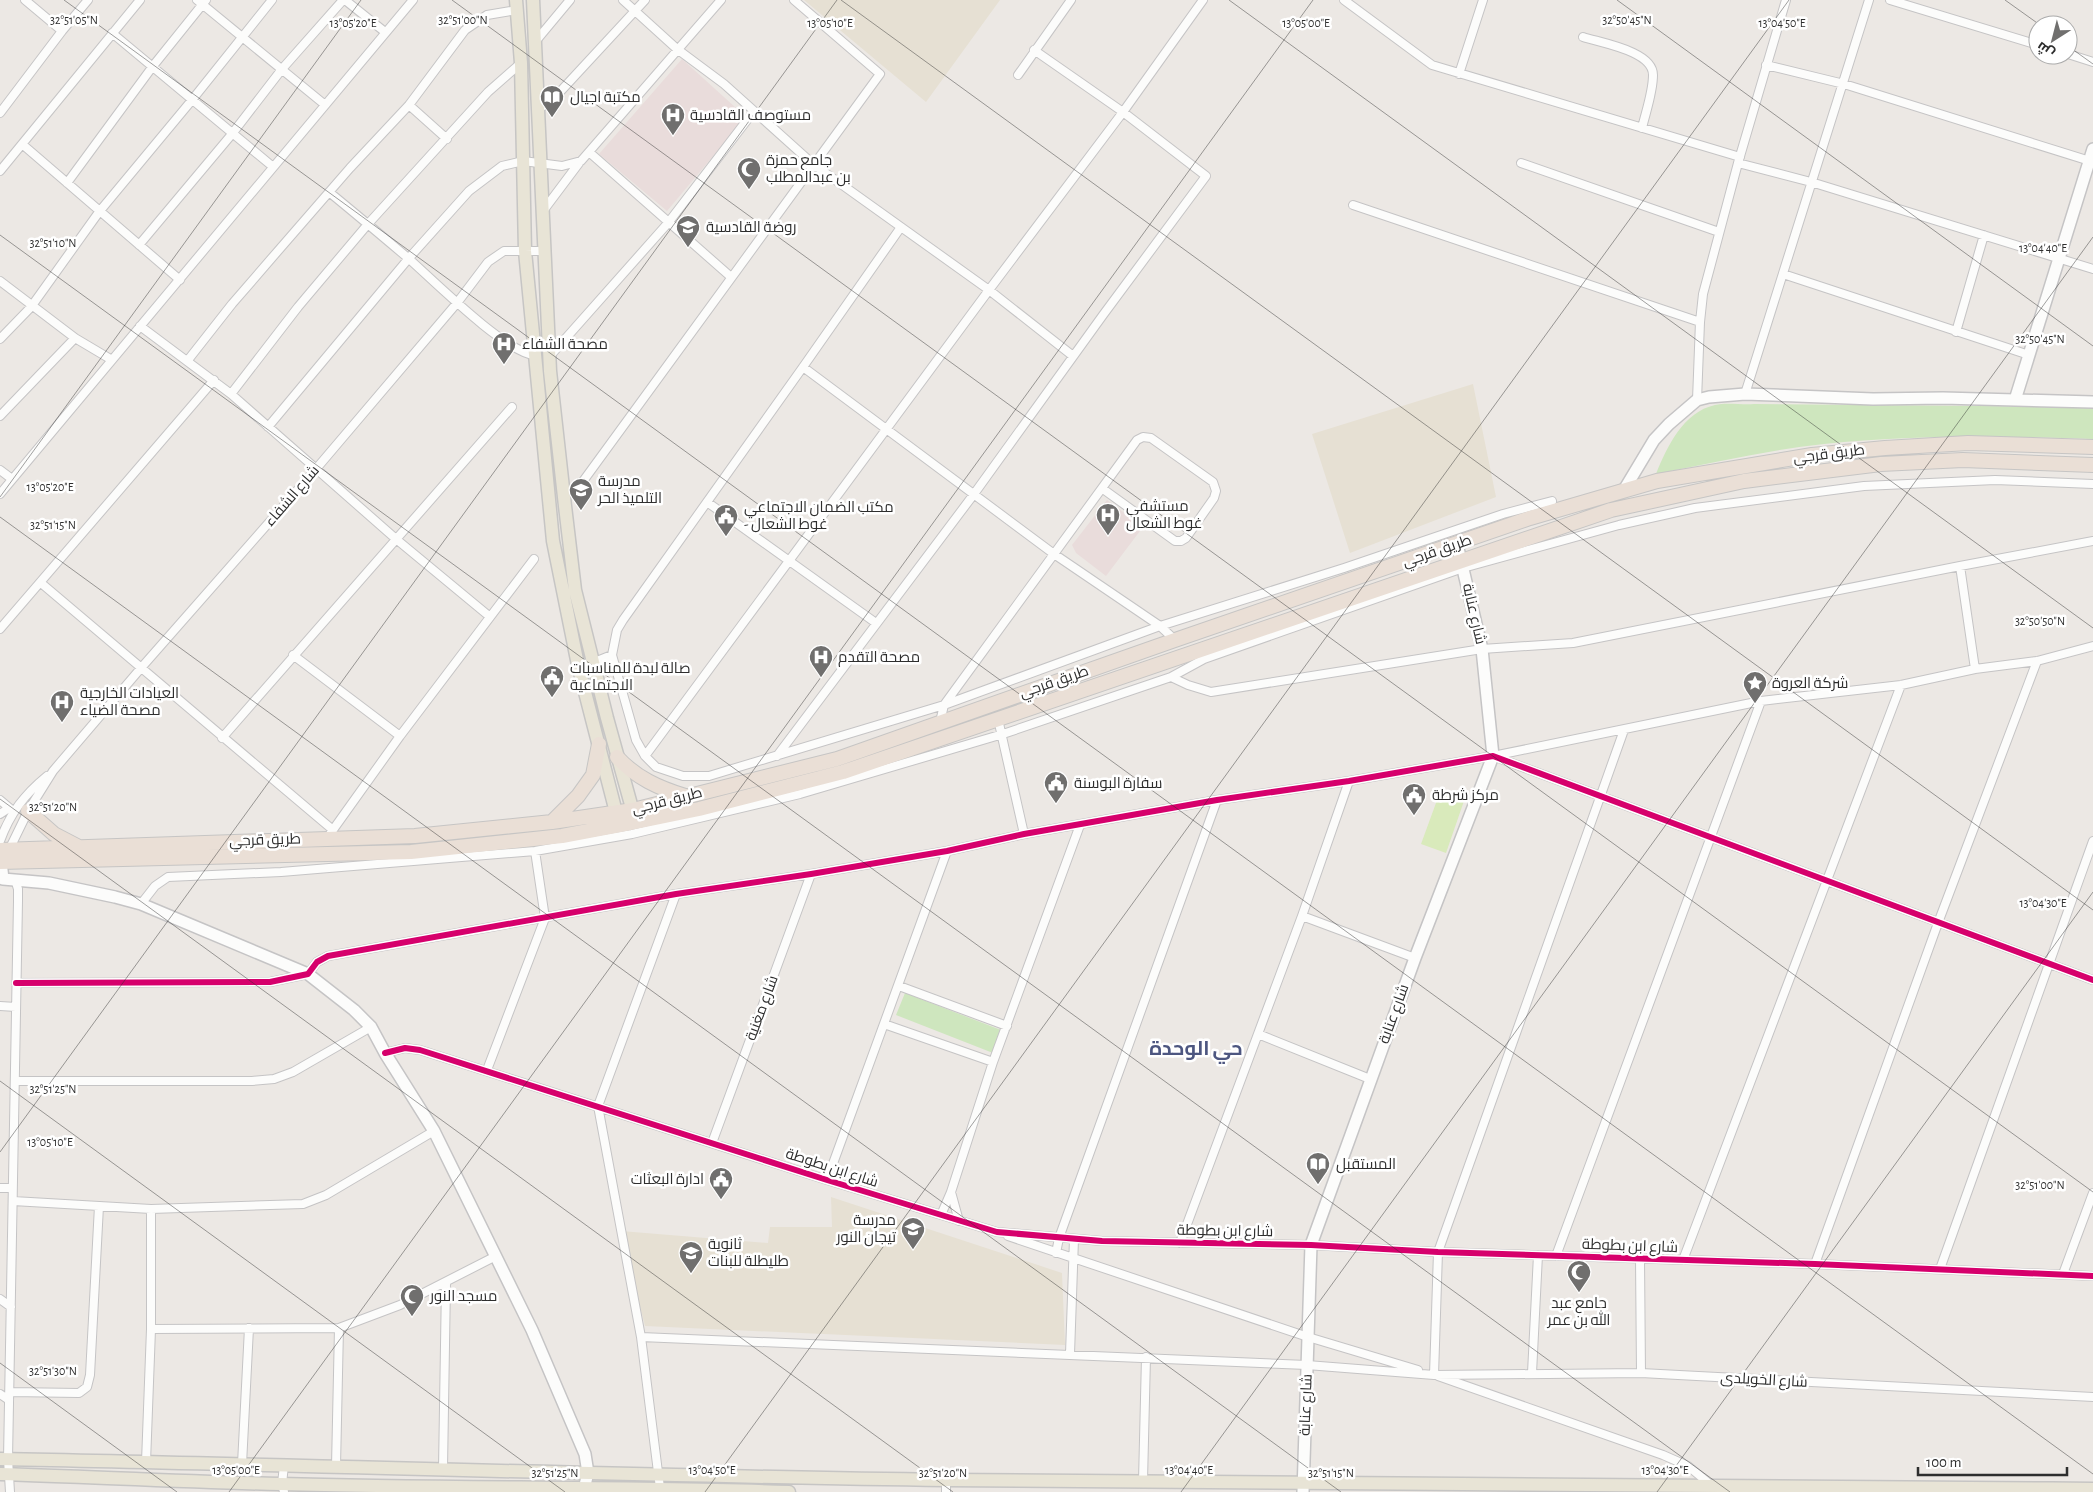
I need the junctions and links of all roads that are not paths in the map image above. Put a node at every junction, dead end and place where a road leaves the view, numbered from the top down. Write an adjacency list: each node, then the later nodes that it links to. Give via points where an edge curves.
1 (26, 0): 23 (street)
2 (88, 0): 23 (street)
3 (140, 0): 25 (street)
4 (272, 0): 26 (street)
5 (344, 0): 24 (street); 37 (street)
6 (413, 0): 24 (street)
7 (533, 0): 28 (main road)
8 (570, 0): 28 (street)
9 (624, 0): 22 (street)
10 (645, 0): 22 (street)
11 (721, 0): 30 (street)
12 (794, 0): 60 (street, via 880,74)
13 (1071, 0): 31 (street)
14 (1203, 0): 47 (street)
15 (1344, 0): 38 (street, via 1432,65)
16 (1483, 0): 38 (street)
17 (1786, 0): 35 (street)
18 (1869, 0): 40 (street)
19 (1890, 0): 29 (street)
20 (202, 1): 26 (street); 36 (street)
21 (516, 5): 34 (main road); 43 (street, via 487,15 465,30)
22 (636, 12): 30 (street); 44 (street, via 558,94)
23 (62, 31): 46 (street)
24 (385, 32): 42 (street)
25 (112, 33): 36 (street); 51 (street)
26 (242, 36): 37 (street); 41 (street)
27 (1583, 37): 48 (street, via 1634,53 1651,66 1653,77)
28 (535, 42): 44 (main road)
29 (2028, 42)
30 (677, 49): 45 (street); 53 (street)
31 (1034, 50): 39 (street); 47 (street)
32 (2078, 57): 33 (street)
33 (2093, 62)
34 (522, 63): 50 (street, via 488,92); 55 (main road)
35 (1766, 65): 40 (street); 54 (street)
36 (153, 66): 41 (street); 64 (street)
37 (282, 69): 42 (street); 49 (street)
38 (1459, 74): 48 (street)
39 (1018, 75)
40 (1844, 84): 57 (street); 63 (street)
41 (192, 100): 49 (street); 68 (street)
42 (324, 104): 61 (street)
43 (409, 105): 50 (street); 65 (street)
44 (538, 110): 59 (main road)
45 (754, 111): 60 (street); 69 (street)
46 (0, 112)
47 (1123, 112): 84 (street); 95 (street, via 1206,176)
48 (1642, 128): 54 (street)
49 (232, 134): 61 (street); 74 (street)
50 (447, 139): 70 (street)
51 (22, 144): 62 (street); 64 (street)
52 (2093, 149): 57 (main road)
53 (589, 152): 56 (street); 69 (street)
54 (1739, 160): 63 (street); 72 (street)
55 (523, 161): 59 (street); 75 (main road); 77 (street, via 502,166 469,191)
56 (581, 161): 59 (street, via 562,166); 67 (street)
57 (2091, 161): 78 (main road)
58 (1521, 163): 72 (street)
59 (540, 164): 67 (main road)
60 (814, 164): 71 (street); 81 (street)
61 (272, 166): 82 (street)
62 (0, 170)
63 (1811, 182): 73 (street); 80 (street)
64 (67, 183): 68 (street)
65 (329, 192): 70 (street); 97 (street)
66 (1353, 204): 87 (street)
67 (542, 211): 76 (main road)
68 (99, 212): 74 (street); 86 (street)
69 (668, 223): 81 (street); 94 (street)
70 (368, 224): 77 (street); 100 (street)
71 (901, 226): 84 (street); 98 (street)
72 (1719, 232): 87 (street, via 1703,294)
73 (1984, 235): 78 (street); 89 (street)
74 (139, 246): 82 (street)
75 (525, 251): 76 (street, شارع الشفاء); 85 (street, شارع الشفاء, via 504,251 497,255); 92 (main road)
76 (544, 251): 94 (main road)
77 (408, 258): 85 (street); 107 (street)
78 (2058, 258): 79 (street); 93 (main road)
79 (2093, 269)
80 (1783, 274): 89 (street); 101 (street)
81 (731, 277): 114 (street)
82 (180, 280): 88 (street)
83 (0, 281): 86 (street)
84 (989, 290): 95 (street); 108 (street)
85 (457, 303): 92 (street, via 517,350); 112 (street, شارع الشفاء)
86 (32, 307): 90 (street); 91 (street)
87 (1700, 322): 102 (street)
88 (140, 326): 96 (street); 97 (street)
89 (1956, 332): 93 (street)
90 (75, 338): 96 (street); 106 (street)
91 (0, 339)
92 (534, 355): 142 (main road, via 553,541)
93 (2029, 355): 103 (main road)
94 (550, 356): 141 (main road, via 551,391 575,590)
95 (1073, 356): 119 (street)
96 (112, 360): 113 (street)
97 (188, 360): 99 (street)
98 (803, 367): 108 (street); 121 (street)
99 (214, 380): 100 (street); 130 (street)
100 (231, 394): 107 (street)
101 (1745, 394): 102 (main road); 103 (main road)
102 (1697, 400): 117 (main road, via 1654,440)
103 (2015, 400): 104 (main road)
104 (2093, 402)
105 (512, 407): 122 (street)
106 (0, 416)
107 (268, 427): 112 (street)
108 (886, 430): 119 (street); 127 (street)
109 (2093, 447): 117 (highway, طريق قرجي, via 1968,443 1885,448 1743,465)
110 (2093, 465): 128 (highway, طريق قرجي, via 1963,460 1881,464 1744,481 1611,510)
111 (0, 470): 113 (street)
112 (316, 470): 122 (street); 143 (street, شارع الشفاء)
113 (12, 480): 118 (street)
114 (581, 484)
115 (2093, 484): 128 (street, via 1995,480 1864,486 1694,508)
116 (1103, 489): 116 (street, via 1175,541 1186,538 1216,491 1213,482 1151,438 1144,437 1137,440); 125 (street)
117 (1624, 490): 124 (highway, طريق قرجي)
118 (0, 494)
119 (974, 494): 125 (street); 132 (street)
120 (1552, 501): 133 (street, via 1503,514)
121 (707, 502): 127 (street); 139 (street, via 623,620 617,630)
122 (396, 539): 131 (street); 138 (street)
123 (2093, 542): 129 (street)
124 (1456, 544): 128 (main road, شارع عنابة); 135 (highway, طريق قرجي)
125 (1054, 554): 133 (street); 148 (street)
126 (534, 558): 131 (street)
127 (788, 561): 132 (street); 156 (street)
128 (1462, 564): 137 (main road, شارع عنابة); 145 (street, via 1204,659); 149 (highway, طريق قرجي)
129 (1960, 566): 137 (street, via 1573,643); 144 (street)
130 (41, 583): 134 (street); 143 (street)
131 (489, 616): 153 (street)
132 (876, 623): 157 (street)
133 (1160, 626): 135 (street); 148 (street)
134 (0, 629)
135 (1175, 640): 150 (highway, طريق قرجي)
136 (2093, 646): 140 (street)
137 (1482, 649): 145 (street, via 1212,692 1188,686); 158 (main road, شارع عنابة)
138 (293, 655): 153 (street); 154 (street)
139 (612, 655): 141 (street); 156 (street, via 636,740)
140 (2037, 660): 144 (street); 190 (street)
141 (592, 663): 142 (street); 159 (main road)
142 (578, 665): 155 (main road)
143 (141, 668): 154 (street); 161 (street, شارع الشفاء)
144 (1975, 669): 146 (street)
145 (1171, 677): 152 (street)
146 (1900, 685): 147 (street); 185 (street)
147 (1762, 701): 151 (street); 177 (street)
148 (944, 705): 150 (street); 157 (street)
149 (998, 719): 152 (street); 162 (highway, طريق قرجي)
150 (940, 722): 160 (highway, طريق قرجي)
151 (1624, 730): 158 (street); 165 (street)
152 (1003, 734): 176 (street); 180 (street, via 800,794 632,834)
153 (400, 736): 175 (street)
154 (222, 738): 175 (street)
155 (599, 744): 172 (main road); 173 (highway, via 593,775 578,796)
156 (645, 756): 157 (street, via 656,767 683,776 710,776)
157 (777, 756)
158 (1492, 756): 163 (street); 165 (street); 191 (main road, شارع عنابة)
159 (617, 757): 164 (highway, via 648,782); 171 (main road)
160 (837, 759): 162 (highway); 164 (highway, طريق قرجي)
161 (53, 772): 168 (street, شارع الشفاء); 169 (street, شارع الشفاء)
162 (843, 772): 171 (highway, طريق قرجي, via 699,808)
163 (1349, 781): 167 (street); 188 (street)
164 (686, 796): 171 (highway, طريق قرجي)
165 (1601, 796): 177 (street); 226 (street)
166 (0, 800): 168 (street)
167 (1217, 800): 174 (street); 222 (street)
168 (11, 809): 170 (street); 182 (street, شارع الشفاء)
169 (28, 811): 179 (highway, via 54,834); 182 (street, شارع الشفاء)
170 (0, 814)
171 (634, 816): 172 (highway, طريق قرجي)
172 (618, 819): 173 (highway, طريق قرجي); 182 (highway, طريق قرجي, via 562,836 412,852)
173 (552, 822): 175 (highway, طريق قرجي, via 415,836)
174 (1080, 825): 176 (street); 200 (street)
175 (330, 834): 179 (highway, طريق قرجي)
176 (1024, 834): 181 (street)
177 (1711, 838): 185 (street); 230 (street)
178 (2093, 841): 192 (street)
179 (82, 848): 182 (highway, طريق قرجي)
180 (536, 851): 187 (street, via 281,872 168,877 155,886); 189 (street)
181 (947, 851): 183 (street); 196 (street)
182 (2, 862): 184 (main road)
183 (811, 874): 186 (street); 210 (street, شارع مغنية)
184 (15, 879): 187 (main road); 195 (street, via 18,889)
185 (1828, 883): 190 (street); 233 (street)
186 (676, 894): 189 (street); 208 (street)
187 (141, 904): 193 (main road)
188 (1302, 916): 191 (street); 202 (street)
189 (545, 918): 193 (street, via 328,956 317,962); 205 (street)
190 (1938, 923): 192 (street); 234 (street)
191 (1415, 958): 206 (main road, شارع عنابة)
192 (2050, 964): 194 (street); 235 (street)
193 (308, 974): 195 (street, via 270,982); 201 (main road)
194 (2093, 980)
195 (16, 982): 198 (street)
196 (899, 986): 199 (street); 200 (street)
197 (0, 1006): 198 (street)
198 (16, 1007): 207 (street)
199 (884, 1024): 204 (street); 211 (street)
200 (1007, 1026): 204 (street)
201 (371, 1027): 203 (main road); 207 (street, via 293,1072 274,1079)
202 (1258, 1034): 206 (street); 224 (street)
203 (385, 1053): 205 (street, شارع ابن بطوطة, via 405,1048 420,1050); 209 (main road)
204 (994, 1062): 214 (street)
205 (487, 1070): 208 (street, شارع ابن بطوطة)
206 (1370, 1079): 225 (main road, شارع عنابة)
207 (16, 1081): 213 (street)
208 (598, 1106): 210 (street, شارع ابن بطوطة); 244 (street)
209 (434, 1131): 218 (street, via 326,1195 304,1204); 229 (main road)
210 (712, 1142): 211 (street, شارع ابن بطوطة)
211 (827, 1180): 219 (street, شارع ابن بطوطة)
212 (0, 1188): 213 (street)
213 (12, 1188): 216 (street)
214 (951, 1192): 219 (street); 220 (street)
215 (2093, 1193): 236 (street)
216 (13, 1201): 217 (street); 240 (street)
217 (99, 1206): 218 (street); 253 (street, via 87,1387 79,1393)
218 (151, 1209): 243 (street)
219 (941, 1215): 220 (street, شارع ابن بطوطة)
220 (959, 1221): 221 (street, شارع ابن بطوطة)
221 (997, 1232): 222 (street, شارع ابن بطوطة); 227 (street)
222 (1059, 1238): 223 (street, شارع ابن بطوطة); 227 (street)
223 (1074, 1239): 224 (street, شارع ابن بطوطة); 232 (street)
224 (1180, 1244): 225 (street, شارع ابن بطوطة)
225 (1310, 1245): 226 (street, شارع ابن بطوطة); 245 (main road, شارع عنابة)
226 (1438, 1252): 228 (street, شارع ابن بطوطة); 251 (street)
227 (1056, 1253): 232 (street)
228 (1538, 1255): 230 (street, شارع ابن بطوطة); 249 (street)
229 (496, 1256): 238 (street); 261 (main road, via 585,1454)
230 (1556, 1256): 231 (street, شارع ابن بطوطة)
231 (1640, 1258): 233 (street, شارع ابن بطوطة); 250 (street)
232 (1073, 1259): 245 (street); 246 (street)
233 (1683, 1260): 234 (street, شارع ابن بطوطة)
234 (1815, 1264): 235 (street, شارع ابن بطوطة)
235 (1940, 1269): 236 (street, شارع ابن بطوطة)
236 (2063, 1274): 237 (street, شارع ابن بطوطة)
237 (2093, 1276)
238 (446, 1283): 242 (street); 260 (street)
239 (0, 1299): 240 (street)
240 (11, 1307): 253 (street)
241 (249, 1328): 242 (street); 243 (street); 257 (street)
242 (340, 1328): 259 (street)
243 (151, 1329): 256 (street)
244 (642, 1337): 246 (street); 263 (street)
245 (1308, 1338): 248 (main road, شارع عنابة); 251 (street)
246 (1070, 1354): 247 (street)
247 (1146, 1358): 248 (street); 264 (street)
248 (1307, 1365): 251 (street); 268 (main road, شارع عنابة)
249 (1532, 1373): 250 (street, شارع الخويلدى); 251 (street, شارع الخويلدى)
250 (1641, 1373): 254 (street, شارع الخويلدى)
251 (1434, 1375): 269 (street, via 1663,1455 1688,1466)
252 (0, 1394): 253 (street)
253 (10, 1396): 255 (street)
254 (2093, 1397)
255 (4, 1459): 256 (main road); 262 (street)
256 (146, 1462): 257 (main road)
257 (242, 1464): 258 (main road)
258 (284, 1465): 259 (main road); 266 (street)
259 (336, 1466): 260 (main road)
260 (443, 1469): 261 (main road)
261 (588, 1473): 263 (main road); 271 (main road)
262 (5, 1474): 266 (main road); 272 (street)
263 (659, 1474): 265 (main road); 267 (street)
264 (1143, 1481): 265 (main road); 268 (main road)
265 (946, 1486)
266 (283, 1488): 271 (main road)
267 (660, 1488): 271 (main road); 273 (main road)
268 (1303, 1488): 269 (main road)
269 (1710, 1488): 270 (main road)
270 (2093, 1489)
271 (584, 1491)
272 (10, 1492)
273 (789, 1492)

